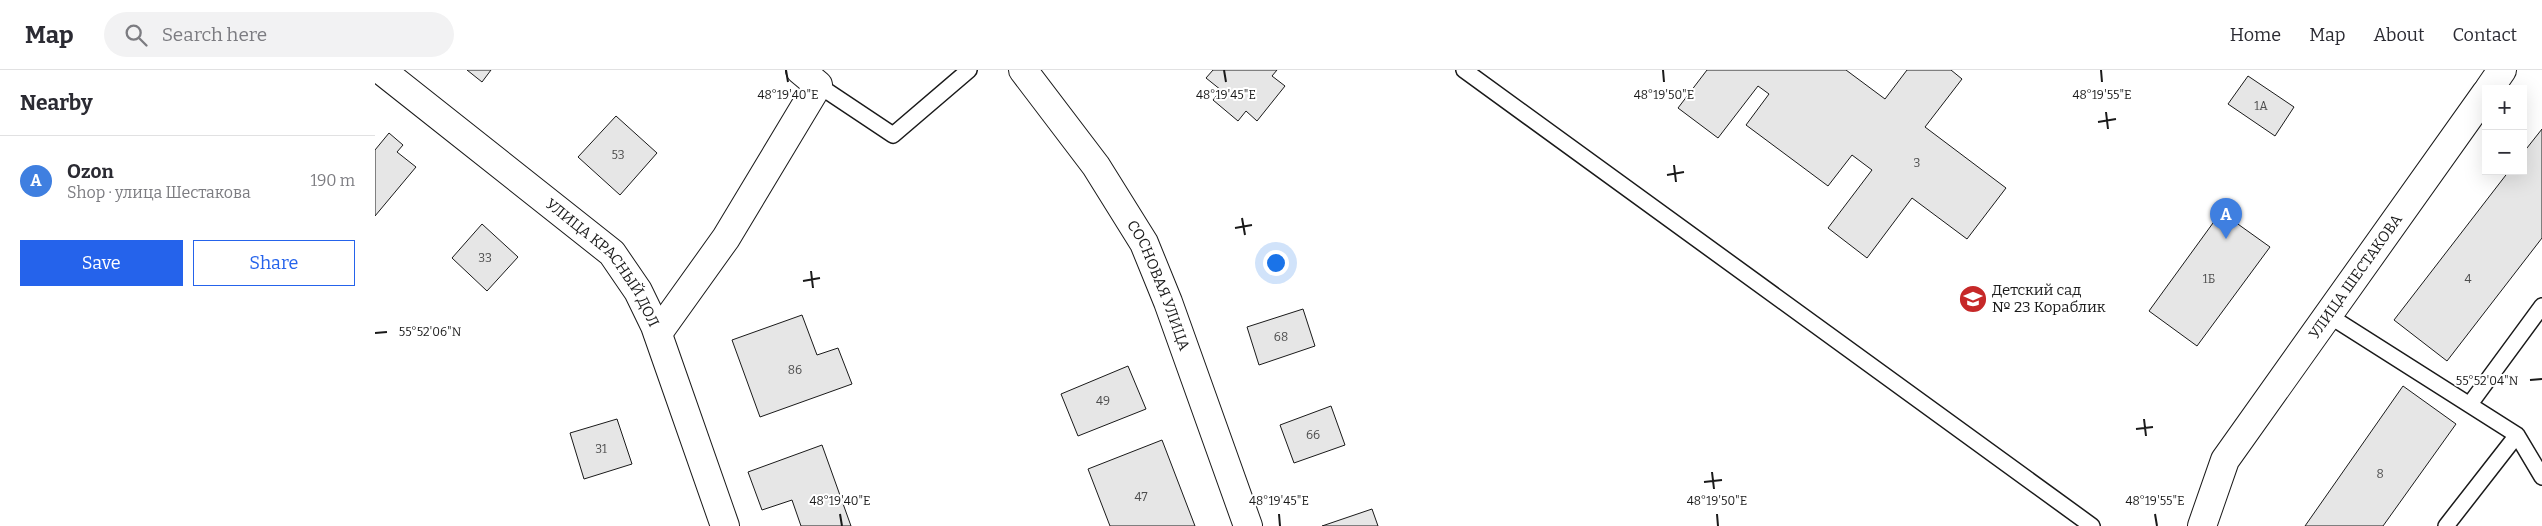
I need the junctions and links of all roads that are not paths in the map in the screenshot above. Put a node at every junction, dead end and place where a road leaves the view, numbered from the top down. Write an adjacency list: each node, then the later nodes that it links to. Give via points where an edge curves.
1 (381, 70): 11 (street, УЛИЦА КРАСНЫЙ ДОЛ, via 612,253 638,291)
2 (969, 70): 6 (lane, via 893,135)
3 (1023, 70): 16 (street, СОСНОВАЯ УЛИЦА, via 1096,166 1144,243)
4 (1464, 70): 17 (lane)
5 (2502, 70): 7 (street)
6 (809, 77): 11 (street, via 725,238)
7 (2492, 85)
8 (2482, 99): 10 (street, УЛИЦА ШЕСТАКОВА)
9 (2542, 306): 12 (lane)
10 (2328, 315): 12 (lane); 18 (street, УЛИЦА ШЕСТАКОВА, via 2225,460)
11 (658, 333): 15 (street, УЛИЦА КРАСНЫЙ ДОЛ)
12 (2469, 404): 13 (lane)
13 (2517, 434): 14 (lane); 19 (lane)
14 (2542, 476)
15 (725, 526)
16 (1249, 526)
17 (2092, 526)
18 (2202, 526)
19 (2446, 526)

